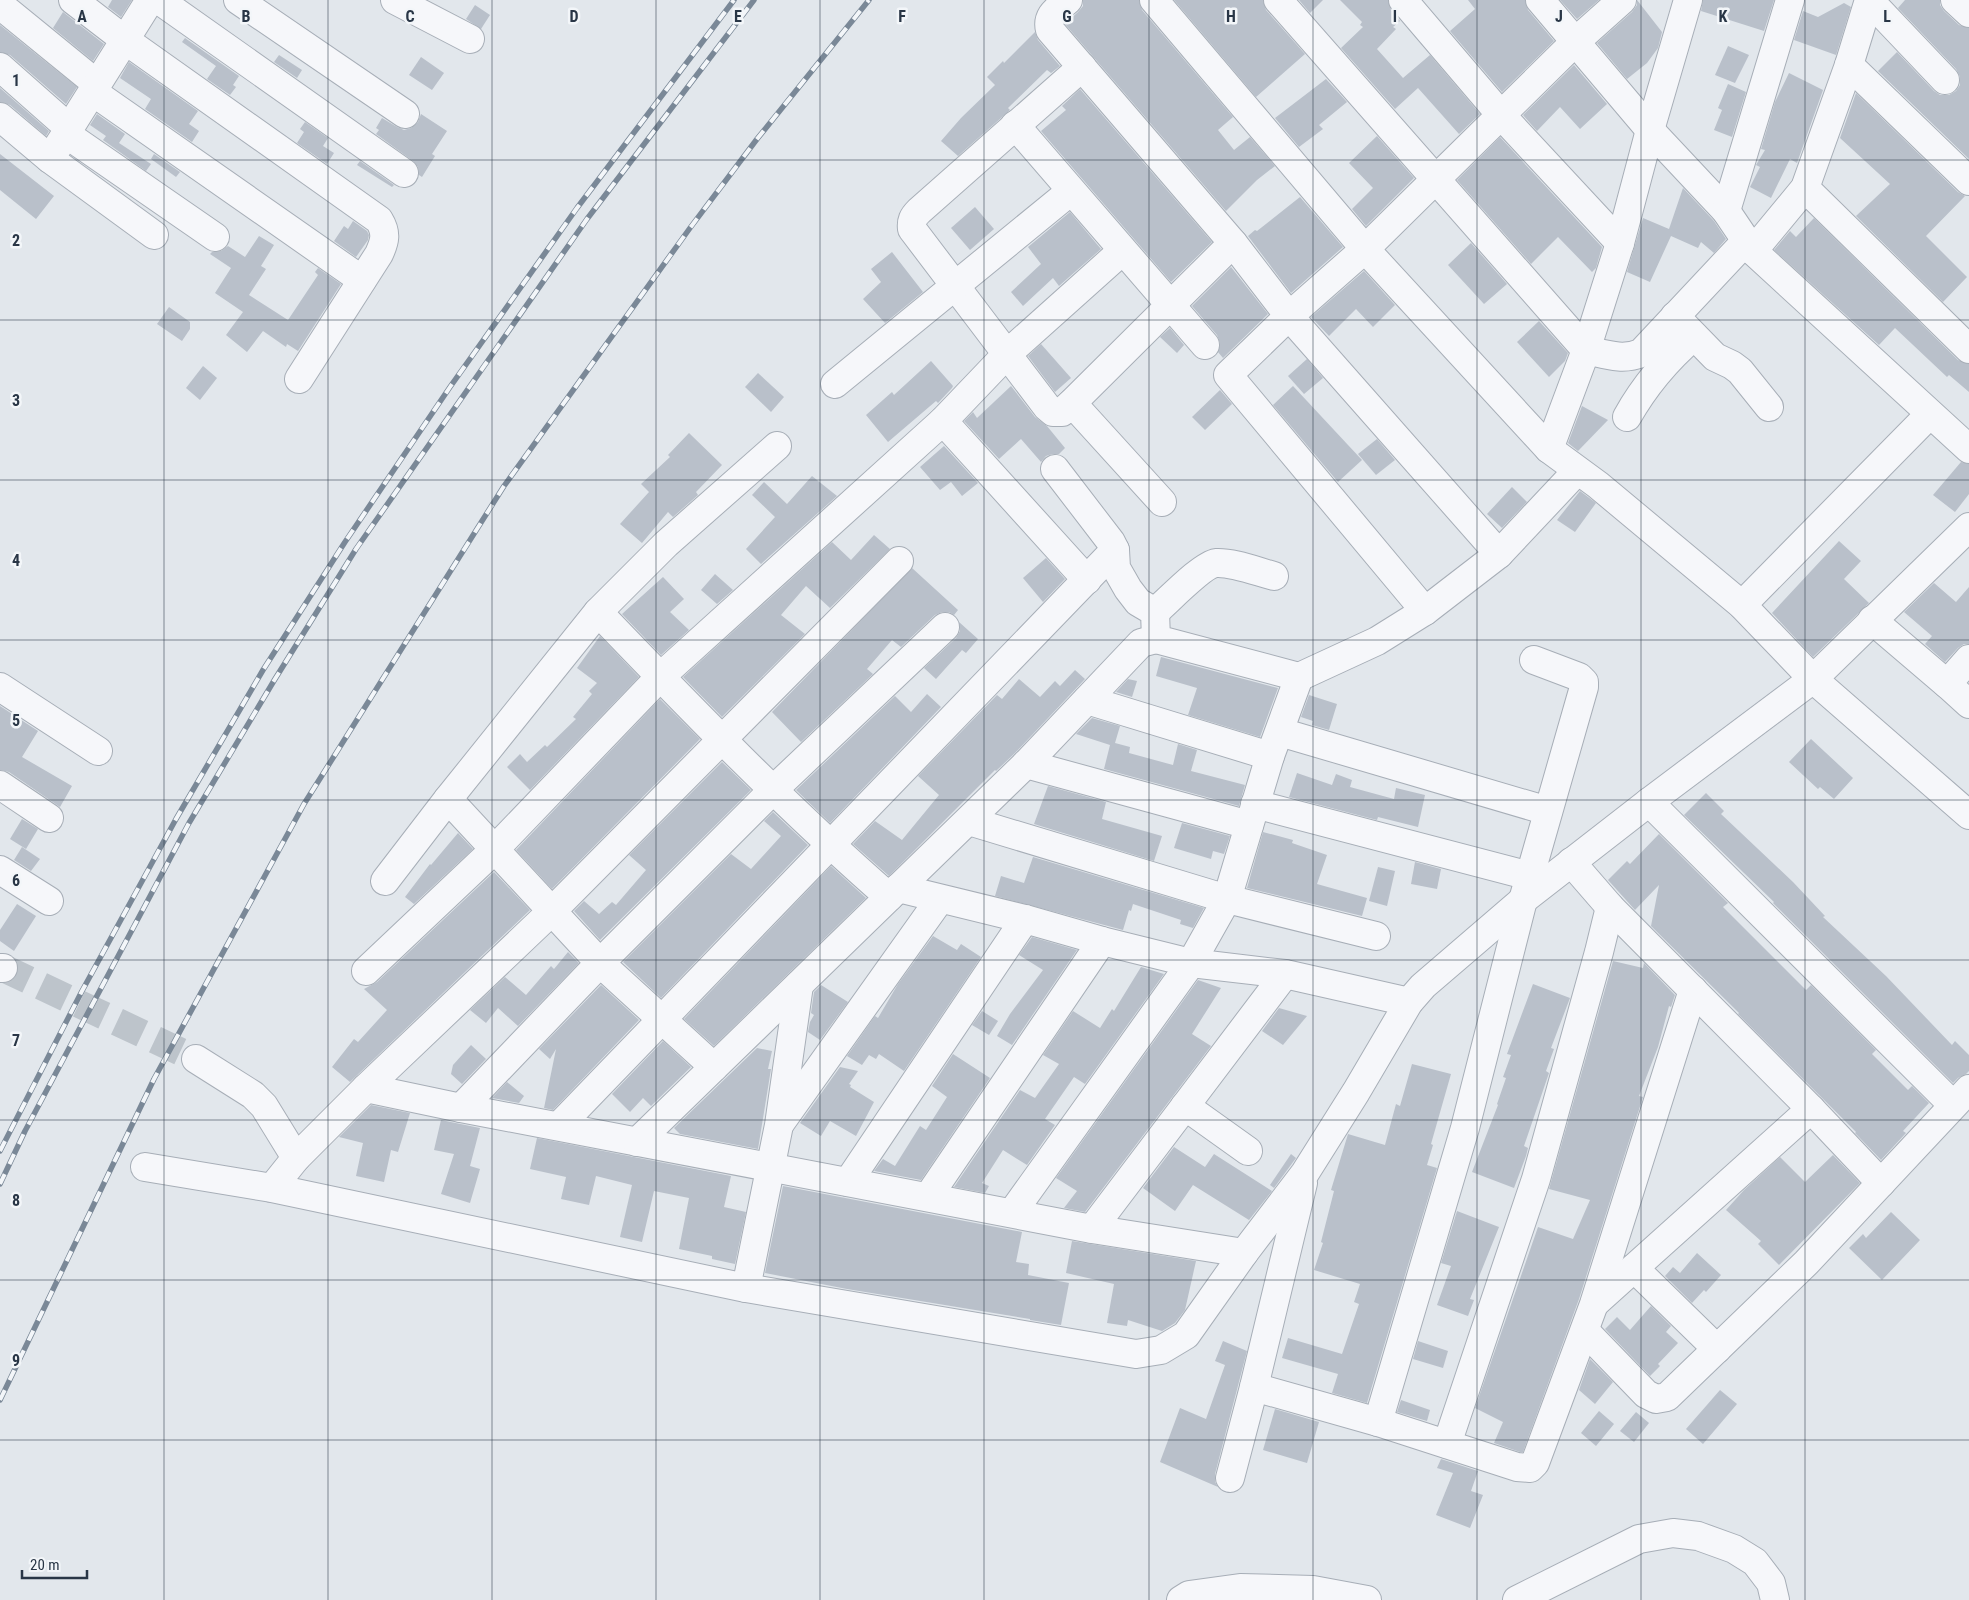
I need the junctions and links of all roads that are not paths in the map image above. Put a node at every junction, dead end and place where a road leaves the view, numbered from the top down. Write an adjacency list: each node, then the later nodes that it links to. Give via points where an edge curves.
1 (73, 0): 19 (street)
2 (150, 0): 19 (street)
3 (159, 0): 33 (street)
4 (238, 0): 26 (street)
5 (395, 0): 18 (street)
6 (1154, 0): 44 (street)
7 (1278, 0): 34 (street)
8 (1403, 0): 27 (street)
9 (1540, 0): 20 (street)
10 (1622, 0): 20 (street)
11 (1688, 0): 30 (street)
12 (1790, 0): 38 (street)
13 (1869, 0): 21 (street); 24 (street)
14 (1955, 0): 17 (street)
15 (1053, 4): 23 (street, via 1048,23 1050,30)
16 (0, 5): 25 (street)
17 (1969, 13)
18 (470, 39)
19 (125, 40): 25 (street); 46 (street, via 378,220 384,229 385,241)
20 (1575, 42): 27 (street); 30 (street)
21 (1849, 66): 35 (street); 36 (street)
22 (0, 67): 31 (street)
23 (1082, 67): 29 (street); 41 (street)
24 (1945, 80)
25 (95, 88): 31 (street); 46 (street)
26 (405, 114)
27 (1501, 115): 34 (street); 42 (street)
28 (0, 117): 32 (street)
29 (1015, 125): 37 (street); 47 (street, via 914,216 911,223 912,230)
30 (1650, 130): 38 (street); 42 (street)
31 (68, 131): 32 (street); 40 (street)
32 (50, 159): 39 (street)
33 (404, 173)
34 (1436, 180): 44 (street); 54 (street)
35 (1969, 181)
36 (1805, 188): 43 (street); 53 (street)
37 (1071, 191): 45 (street); 47 (street)
38 (1726, 211): 43 (street)
39 (154, 235)
40 (215, 237)
41 (1233, 243): 48 (street); 49 (street)
42 (1620, 243): 54 (street)
43 (1749, 246): 50 (street); 60 (street)
44 (1365, 249): 49 (street); 64 (street)
45 (1122, 251): 48 (street); 55 (street)
46 (362, 280): 56 (street)
47 (955, 286): 55 (street); 57 (street)
48 (1169, 305): 52 (street); 58 (street)
49 (1289, 316): 71 (street); 76 (street, via 1228,375)
50 (1675, 316): 51 (street); 54 (street, via 1641,353 1620,358)
51 (1694, 336): 59 (street, via 1715,357 1740,371); 61 (street, via 1656,372)
52 (1204, 345)
53 (1969, 349)
54 (1586, 350): 64 (street)
55 (1007, 354): 58 (street, via 1053,412 1062,412); 62 (street)
56 (300, 379)
57 (835, 384)
58 (1072, 403): 68 (street)
59 (1769, 407)
60 (1930, 414): 65 (street); 75 (street)
61 (1627, 417)
62 (943, 421): 74 (street); 84 (street)
63 (777, 446): 77 (street, via 666,544)
64 (1549, 449): 67 (street)
65 (1969, 449)
66 (1055, 469): 70 (street)
67 (1577, 471): 71 (street); 75 (street)
68 (1162, 502)
69 (1969, 527): 79 (street)
70 (1115, 550): 74 (street); 78 (street, via 1116,568 1128,589 1138,602)
71 (1499, 554): 76 (street)
72 (899, 561): 91 (street)
73 (1274, 576): 78 (street, via 1215,563 1204,568)
74 (1087, 580): 104 (street)
75 (1742, 605): 86 (street)
76 (1425, 611): 85 (street, via 1377,641)
77 (598, 612): 84 (street); 97 (street)
78 (1155, 612): 81 (street)
79 (1872, 620): 86 (street); 87 (street)
80 (945, 627): 96 (street)
81 (1156, 639): 85 (street); 89 (street, via 1141,643)
82 (1969, 659): 87 (street)
83 (1534, 660): 99 (street, via 1571,673 1584,682)
84 (660, 677): 91 (street); 105 (street)
85 (1299, 677): 92 (street)
86 (1812, 679): 98 (street); 101 (street)
87 (1947, 684): 90 (street)
88 (0, 687): 93 (street)
89 (1087, 700): 92 (street); 94 (street)
90 (1969, 704)
91 (722, 740): 96 (street); 115 (street)
92 (1275, 744): 99 (street); 100 (street)
93 (98, 751)
94 (1026, 764): 100 (street); 103 (street)
95 (0, 785): 102 (street)
96 (773, 790): 104 (street); 119 (street)
97 (448, 799): 105 (street); 108 (street)
98 (1648, 802): 106 (street); 130 (street)
99 (1548, 811): 109 (street)
100 (1252, 814): 109 (street); 112 (street)
101 (1969, 815)
102 (49, 818)
103 (969, 821): 110 (street); 112 (street)
104 (829, 845): 110 (street); 126 (street)
105 (494, 850): 115 (street); 121 (street)
106 (1571, 862): 109 (street); 114 (street)
107 (0, 870): 113 (street)
108 (385, 881)
109 (1526, 888): 125 (street); 155 (street, via 1465,1128)
110 (894, 893): 111 (street); 123 (street)
111 (940, 898): 116 (street); 134 (street)
112 (1227, 899): 117 (street); 120 (street)
113 (49, 901)
114 (1610, 907): 124 (street); 156 (street, via 1536,1179)
115 (552, 912): 119 (street); 129 (street)
116 (1025, 919): 118 (street); 142 (street)
117 (1376, 936)
118 (1102, 941): 120 (street); 145 (street)
119 (600, 963): 126 (street); 132 (street)
120 (1191, 963): 122 (street); 146 (street)
121 (366, 971)
122 (1285, 974): 125 (street); 131 (street)
123 (799, 985): 128 (street); 134 (street)
124 (1693, 990): 133 (street); 151 (street)
125 (1409, 1002): 141 (street)
126 (662, 1019): 128 (street); 135 (street)
127 (196, 1059): 138 (street, via 264,1106)
128 (714, 1067): 136 (street)
129 (366, 1088): 132 (street); 138 (street)
130 (1961, 1097): 143 (street)
131 (1185, 1106): 137 (street); 147 (street)
132 (461, 1108): 135 (street)
133 (1811, 1109): 143 (street); 149 (street)
134 (779, 1125): 140 (street)
135 (559, 1126): 136 (street)
136 (637, 1142): 140 (street)
137 (1248, 1151)
138 (296, 1158): 144 (street)
139 (145, 1166): 144 (street)
140 (771, 1167): 142 (street); 150 (street)
141 (1305, 1173): 148 (street); 154 (street)
142 (848, 1182): 145 (street)
143 (1881, 1183): 153 (street, via 1806,1263)
144 (272, 1188): 150 (street)
145 (928, 1197): 146 (street)
146 (1012, 1213): 147 (street)
147 (1092, 1229): 148 (street)
148 (1244, 1253): 150 (street, via 1186,1335 1161,1350 1136,1354)
149 (1634, 1268): 151 (street); 153 (street)
150 (746, 1288)
151 (1594, 1304): 152 (street)
152 (1585, 1330): 153 (street, via 1646,1394 1656,1399 1667,1397); 156 (street, via 1535,1463 1530,1468 1517,1467)
153 (1717, 1349)
154 (1254, 1388): 155 (street); 157 (street)
155 (1378, 1422): 156 (street)
156 (1447, 1444)
157 (1230, 1478)
158 (1181, 1600): 159 (street, via 1189,1595 1240,1588 1314,1590)
159 (1367, 1600)
160 (1517, 1600): 161 (street, via 1639,1539 1673,1533 1698,1536 1734,1549 1755,1562 1771,1583)
161 (1775, 1600)

